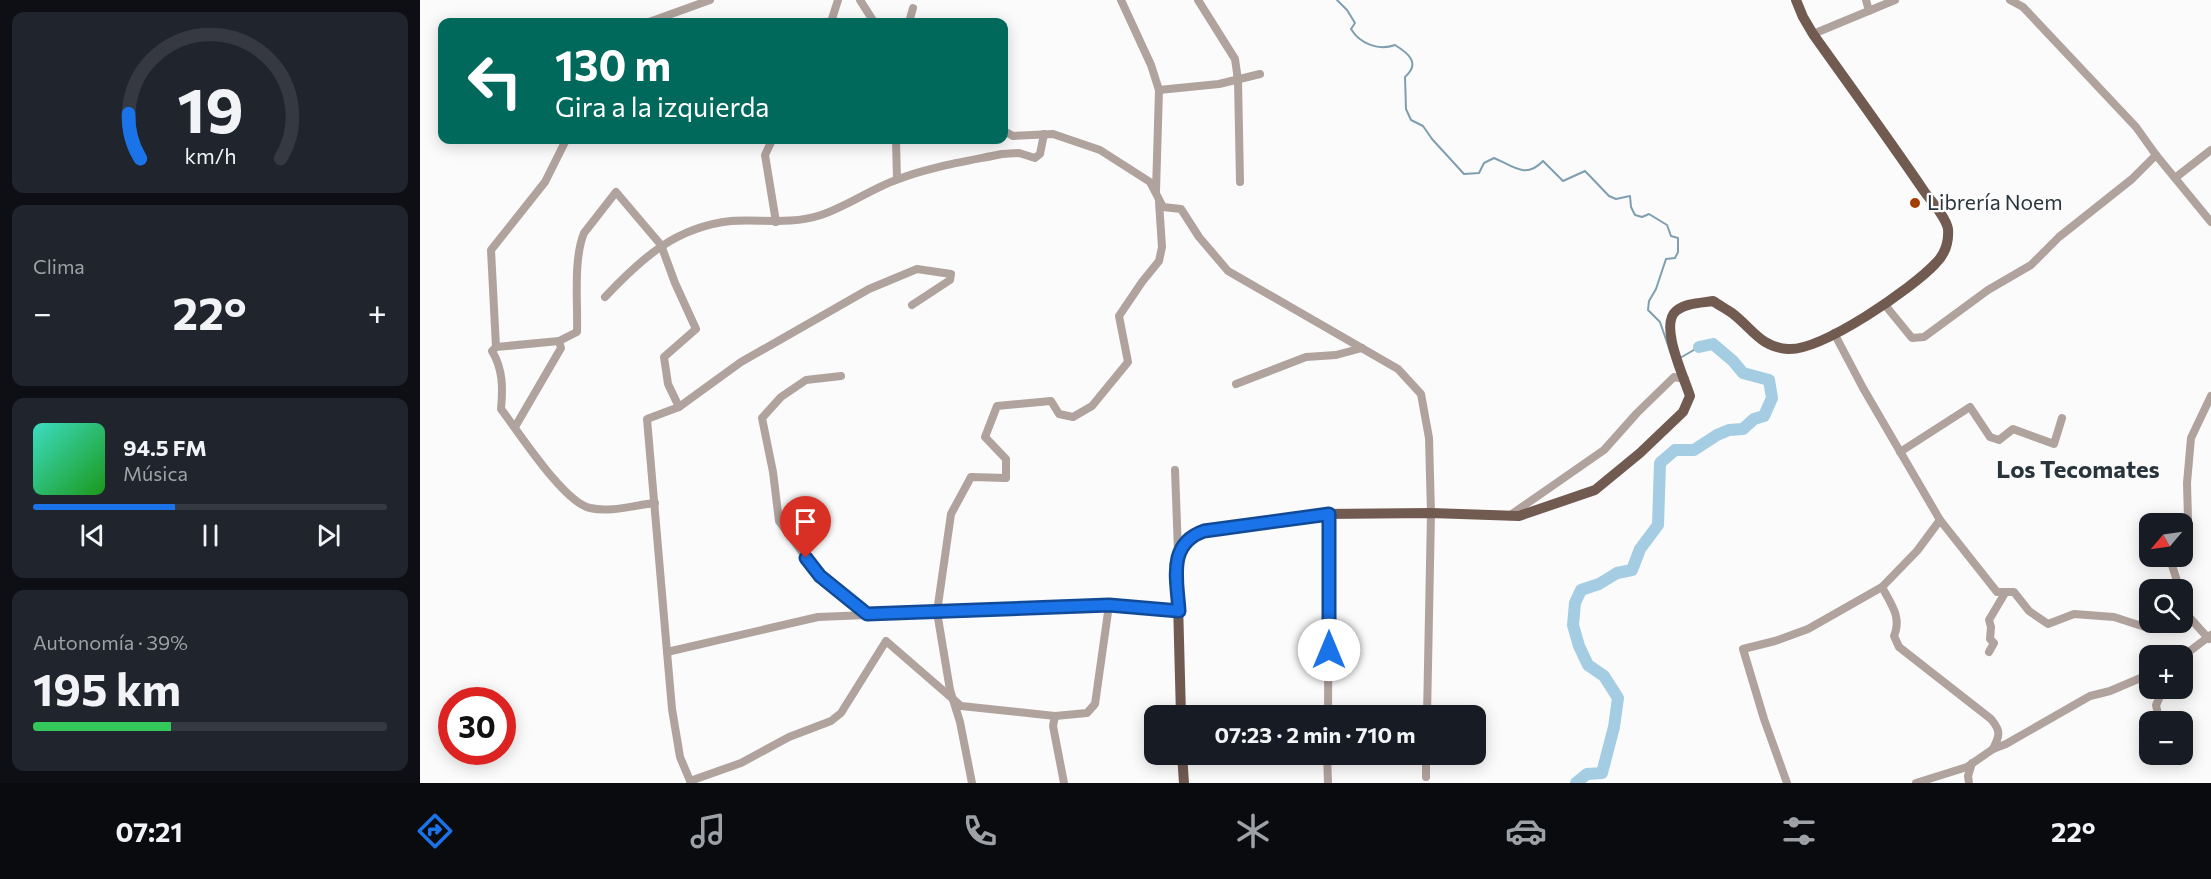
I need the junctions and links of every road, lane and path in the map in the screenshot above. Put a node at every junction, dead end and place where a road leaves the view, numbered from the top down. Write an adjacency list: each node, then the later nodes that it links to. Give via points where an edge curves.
1 (710, 0): 12 (street)
2 (838, 0): 13 (street)
3 (860, 0): 14 (street)
4 (1121, 0): 19 (street)
5 (1198, 0): 18 (street, via 1235,59)
6 (1796, 0): 16 (main road)
7 (1866, 0): 11 (street)
8 (1895, 0): 11 (street)
9 (2010, 0): 26 (street, via 2023,7 2136,127)
10 (913, 8): 15 (street)
11 (1869, 10): 16 (street)
12 (660, 18)
13 (832, 18)
14 (871, 18)
15 (910, 18)
16 (1813, 34): 36 (main road, via 1947,226 1944,253)
17 (1260, 74): 18 (street)
18 (1238, 80): 19 (street); 29 (street)
19 (1159, 90): 30 (street)
20 (1008, 133): 21 (street)
21 (1044, 134): 28 (street, via 1040,154 1035,158 1019,153 1002,154); 30 (street, via 1100,150 1150,182)
22 (564, 144): 39 (street, via 545,182 491,250)
23 (770, 144): 31 (street, via 765,155)
24 (896, 144): 28 (street)
25 (2211, 150): 27 (street)
26 (2156, 155): 27 (street); 36 (street, via 2031,265 1988,290 1924,337 1912,338)
27 (2175, 178): 32 (street)
28 (897, 179): 31 (street, via 821,215)
29 (1240, 182)
30 (1157, 197): 40 (street, via 1163,207 1181,209 1228,271); 61 (street, via 1162,247 1159,261 1119,316 1128,362 1092,406 1073,417 1059,414 1051,401 997,406 985,437 1006,459 1006,478 971,477 951,514)
31 (776, 222): 33 (street, via 730,222 693,230)
32 (2211, 222)
33 (661, 245): 34 (street); 38 (street, via 616,192 581,239 577,332); 45 (street, via 696,329 664,357 668,384)
34 (605, 297)
35 (912, 305): 45 (street, via 950,280 951,274 917,269 869,289 741,362)
36 (1885, 305): 37 (main road)
37 (1834, 333): 41 (main road, via 1805,347 1772,346 1713,301 1683,306 1669,322); 48 (street)
38 (559, 341): 39 (street); 47 (street, via 561,348)
39 (496, 347): 47 (street, via 492,351 499,363 501,409)
40 (1362, 348): 43 (street, via 1306,357); 51 (street, via 1398,369 1421,394 1429,438)
41 (1684, 375): 54 (street, via 1674,377 1604,450); 54 (main road, via 1690,396 1683,412 1595,490)
42 (841, 376): 62 (street, via 806,380 781,397 762,418 779,520 820,576)
43 (1236, 384)
44 (2211, 396): 52 (street, via 2191,438)
45 (679, 407): 50 (street, via 648,419)
46 (2062, 418): 48 (street, via 2054,444 2013,429 2000,440 1990,437 1970,407)
47 (515, 427): 50 (street, via 563,491 588,508)
48 (1900, 452): 55 (street)
49 (1175, 470): 56 (street)
50 (655, 503): 67 (street)
51 (1431, 513): 53 (main road); 54 (main road); 73 (street)
52 (2188, 513)
53 (1329, 514): 56 (main road, via 1204,531); 72 (street)
54 (1509, 516)
55 (1940, 520): 57 (street); 58 (street, via 1997,592)
56 (1178, 550): 60 (main road)
57 (1882, 587): 75 (street, via 1899,626 1894,636 1899,647 1991,719 2000,735); 86 (street, via 1808,629 1743,650)
58 (2005, 593): 64 (street, via 2014,592 2029,611 2048,624 2074,614 2114,617); 68 (street, via 1989,620 1990,639 1994,643)
59 (1109, 605): 60 (street); 61 (street); 74 (street, via 1095,704 1087,713)
60 (1179, 611): 71 (main road)
61 (938, 612): 62 (street); 70 (street)
62 (867, 614): 67 (street, via 818,617)
63 (2193, 621): 65 (street)
64 (2139, 625)
65 (2210, 637): 66 (street)
66 (2193, 649)
67 (667, 652): 81 (street, via 680,757)
68 (1989, 652)
69 (2139, 679): 75 (street, via 2090,696)
70 (953, 701): 74 (street, via 961,706); 81 (street, via 886,641 841,713 831,721); 82 (street)
71 (1181, 705)
72 (1328, 705)
73 (1427, 705)
74 (1055, 716): 83 (street, via 1053,726)
75 (1993, 749): 76 (street)
76 (1972, 762): 87 (street); 88 (street)
77 (1183, 765): 84 (main road)
78 (1327, 765): 85 (street)
79 (1426, 765): 80 (street)
80 (1426, 777)
81 (690, 782)
82 (972, 783)
83 (1064, 783)
84 (1184, 783)
85 (1328, 783)
86 (1787, 783)
87 (1916, 783)
88 (1969, 783)

